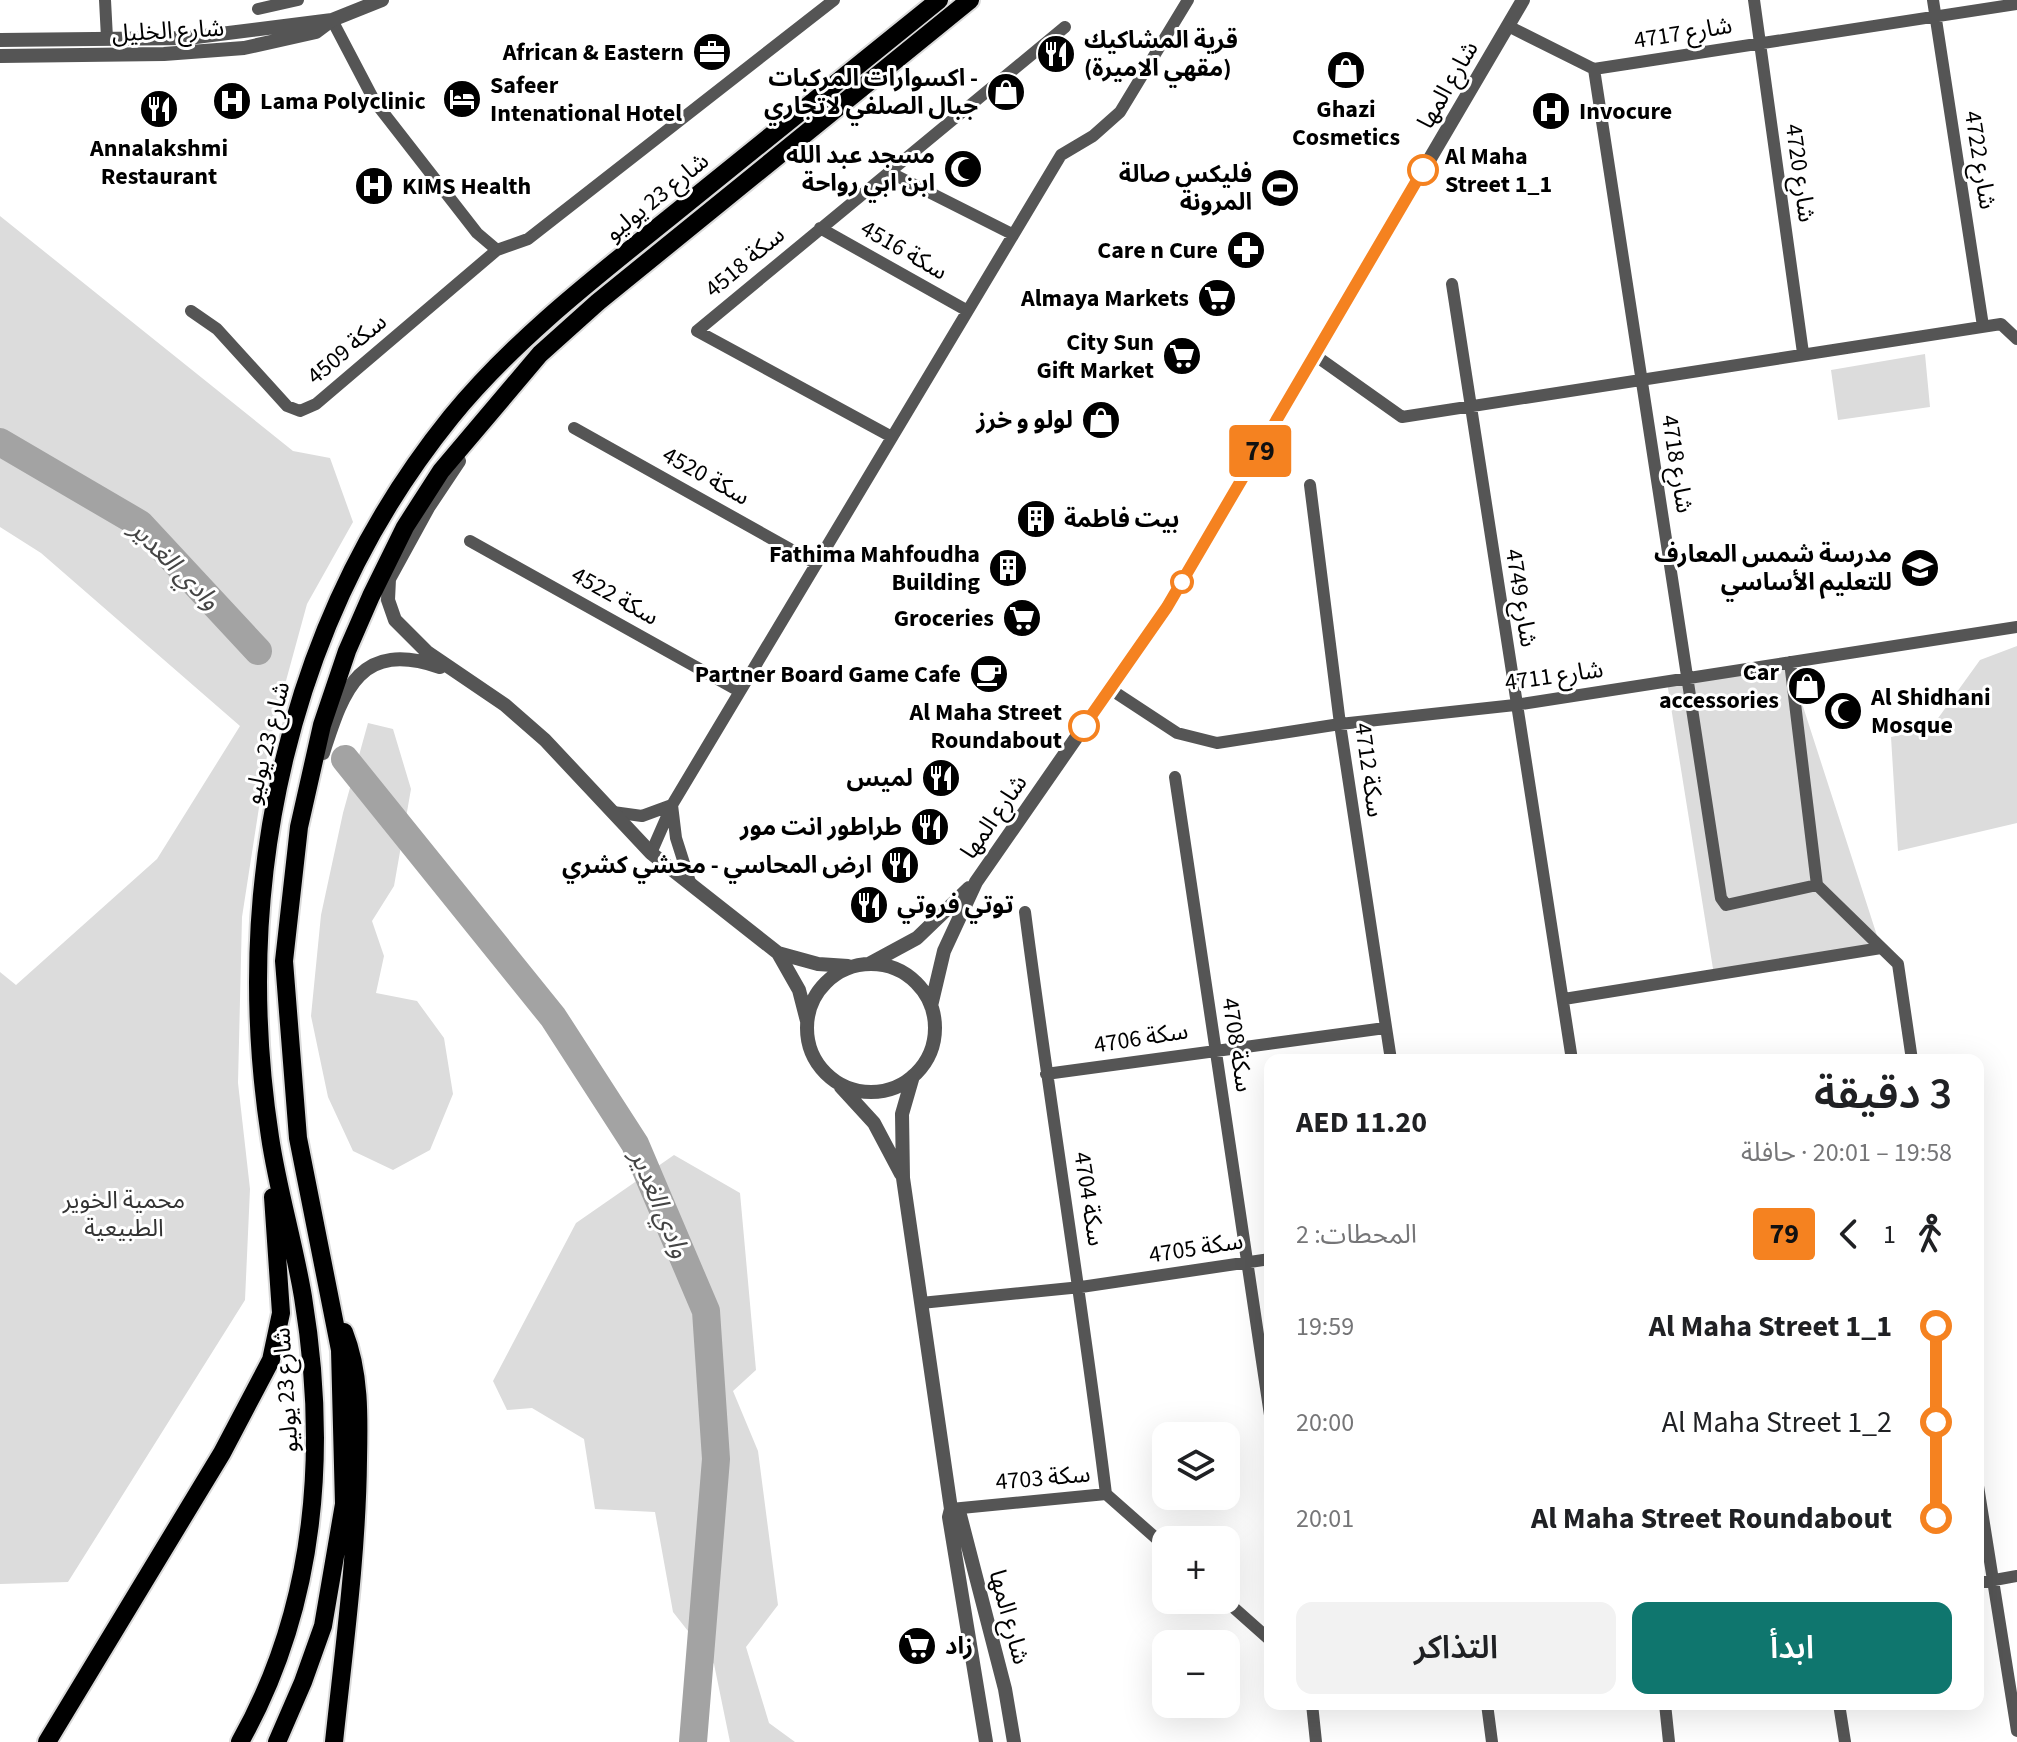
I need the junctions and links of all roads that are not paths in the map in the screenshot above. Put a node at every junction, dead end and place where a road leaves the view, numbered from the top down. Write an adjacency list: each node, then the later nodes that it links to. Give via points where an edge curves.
1 (105, 0): 17 (street)
2 (298, 0): 12 (street)
3 (382, 0): 14 (street, شارع الخليل)
4 (834, 0): 25 (street, سكة 4509, via 528,239)
5 (939, 0): 73 (main road, شارع 23 يوليو, via 586,285 533,334 453,415 374,526 337,600 283,755 256,942)
6 (970, 0): 35 (main road, شارع 23 يوليو, via 598,302 540,354)
7 (1188, 0): 24 (street, via 1120,112 1061,155)
8 (1523, 0): 15 (street, شارع المها)
9 (1754, 0): 19 (street, 4720 شارع)
10 (1933, 0): 13 (street, شارع 4722)
11 (2017, 4): 13 (street, 4717 شارع)
12 (258, 9)
13 (1936, 16): 19 (street, 4717 شارع); 29 (street, شارع 4722)
14 (332, 20): 17 (street, شارع الخليل, via 231,34); 20 (street, شارع الخليل, via 316,32 278,42 205,53); 25 (street, via 375,102 477,233)
15 (1508, 26): 21 (street); 32 (street, شارع المها)
16 (1065, 27): 22 (street, سكة 4518)
17 (107, 38): 18 (street, شارع الخليل)
18 (0, 40)
19 (1760, 43): 21 (street, 4717 شارع); 31 (street, 4720 شارع)
20 (0, 56)
21 (1594, 69): 33 (street, 4718 شارع)
22 (891, 173): 23 (street, سكة 4518); 24 (street)
23 (820, 228): 27 (street, سكة 4516); 37 (street, سكة 4518, via 697,331)
24 (1012, 234): 27 (street)
25 (497, 250): 28 (street, سكة 4509, via 316,404 300,411 287,406 217,329)
26 (1452, 284): 34 (street, 4749 شارع)
27 (966, 310): 37 (street)
28 (191, 311)
29 (1983, 326): 30 (street, via 2001,324); 31 (street)
30 (2017, 339)
31 (1803, 353): 33 (street)
32 (1316, 356): 34 (street, via 1402,417); 45 (street, شارع المها, via 1167,607)
33 (1641, 378): 34 (street); 44 (street, 4718 شارع)
34 (1470, 406): 47 (street, 4749 شارع)
35 (487, 414): 43 (street, via 389,579 388,600 395,620); 52 (main road, شارع 23 يوليو, via 405,527 371,596 322,725)
36 (574, 428): 40 (street, سكة 4520)
37 (890, 436): 40 (street)
38 (1310, 485): 48 (street, سكة 4712)
39 (470, 541): 46 (street, سكة 4522)
40 (815, 563): 46 (street)
41 (2017, 627): 42 (street, 4711 شارع)
42 (1790, 662): 44 (street, 4711 شارع); 56 (street)
43 (456, 672): 51 (street, via 545,740); 52 (street, via 394,657 375,662 358,676 338,705)
44 (1689, 678): 47 (street, 4711 شارع); 56 (street, 4718 شارع, via 1721,898 1726,905)
45 (1110, 689): 48 (street, 4711 شارع, via 1177,733 1217,743); 55 (street, شارع المها)
46 (739, 691): 50 (street)
47 (1515, 705): 48 (street, 4711 شارع); 62 (street, 4749 شارع)
48 (1340, 724): 65 (street, سكة 4712)
49 (1175, 777): 66 (street, سكة 4708)
50 (672, 805): 51 (street, via 642,816); 53 (street); 54 (street)
51 (610, 811): 53 (street)
52 (299, 827): 79 (main road, شارع 23 يوليو, via 284,961 288,1038 298,1138)
53 (651, 853): 54 (street)
54 (690, 882): 59 (street)
55 (976, 882): 60 (street, شارع المها, via 917,938); 63 (street, شارع المها, via 944,951)
56 (1817, 885): 58 (street)
57 (1025, 912): 70 (street, سكة 4704)
58 (1881, 948): 62 (street); 69 (street, via 1898,964)
59 (778, 953): 61 (street, via 818,964); 64 (street, via 799,990)
60 (869, 964): 61 (street); 63 (street, via 900,971)
61 (853, 966): 64 (street, via 822,987)
62 (1564, 999): 68 (street, 4749 شارع)
63 (931, 1006): 71 (street, via 931,1051)
64 (807, 1021): 72 (street, via 813,1057)
65 (1385, 1028): 66 (street, 4706 سكة); 67 (street, سكة 4712)
66 (1215, 1049): 70 (street, 4706 سكة); 76 (street, سكة 4708)
67 (1390, 1054)
68 (1571, 1054)
69 (1911, 1054)
70 (1046, 1074): 77 (street, سكة 4704)
71 (913, 1076): 72 (street, via 877,1092); 74 (street, شارع المها, via 902,1114)
72 (838, 1084): 74 (street, شارع المها, via 874,1123)
73 (270, 1138): 95 (main road, via 281,1285 271,1360 222,1453); 96 (main road, شارع 23 يوليو, via 302,1292 317,1435 306,1565 274,1673)
74 (903, 1178): 78 (street, شارع المها)
75 (1264, 1260): 76 (street, 4705 سكة)
76 (1249, 1262): 77 (street, 4705 سكة); 80 (street, سكة 4708)
77 (1081, 1287): 78 (street, 4705 سكة); 81 (street, سكة 4704)
78 (921, 1303): 82 (street, شارع المها)
79 (334, 1311): 97 (main road, شارع 23 يوليو, via 345,1445 337,1559 323,1626); 98 (main road, via 354,1356 359,1423 357,1519)
80 (1264, 1371)
81 (1106, 1494): 82 (street, 4703 سكة); 84 (street, 4703 سكة)
82 (951, 1509): 99 (street, شارع المها); 100 (street, شارع المها, via 960,1515)
83 (1984, 1524): 86 (street)
84 (1152, 1535)
85 (2017, 1576): 86 (street)
86 (1993, 1580): 87 (street); 94 (street)
87 (1984, 1582)
88 (1240, 1613): 89 (street)
89 (1264, 1635)
90 (1313, 1710): 101 (street)
91 (1488, 1710): 102 (street)
92 (1666, 1710): 103 (street)
93 (1840, 1710): 104 (street)
94 (2017, 1731)
95 (47, 1742)
96 (240, 1742)
97 (277, 1742)
98 (334, 1742)
99 (986, 1742)
100 (1014, 1742)
101 (1316, 1742)
102 (1492, 1742)
103 (1669, 1742)
104 (1845, 1742)

